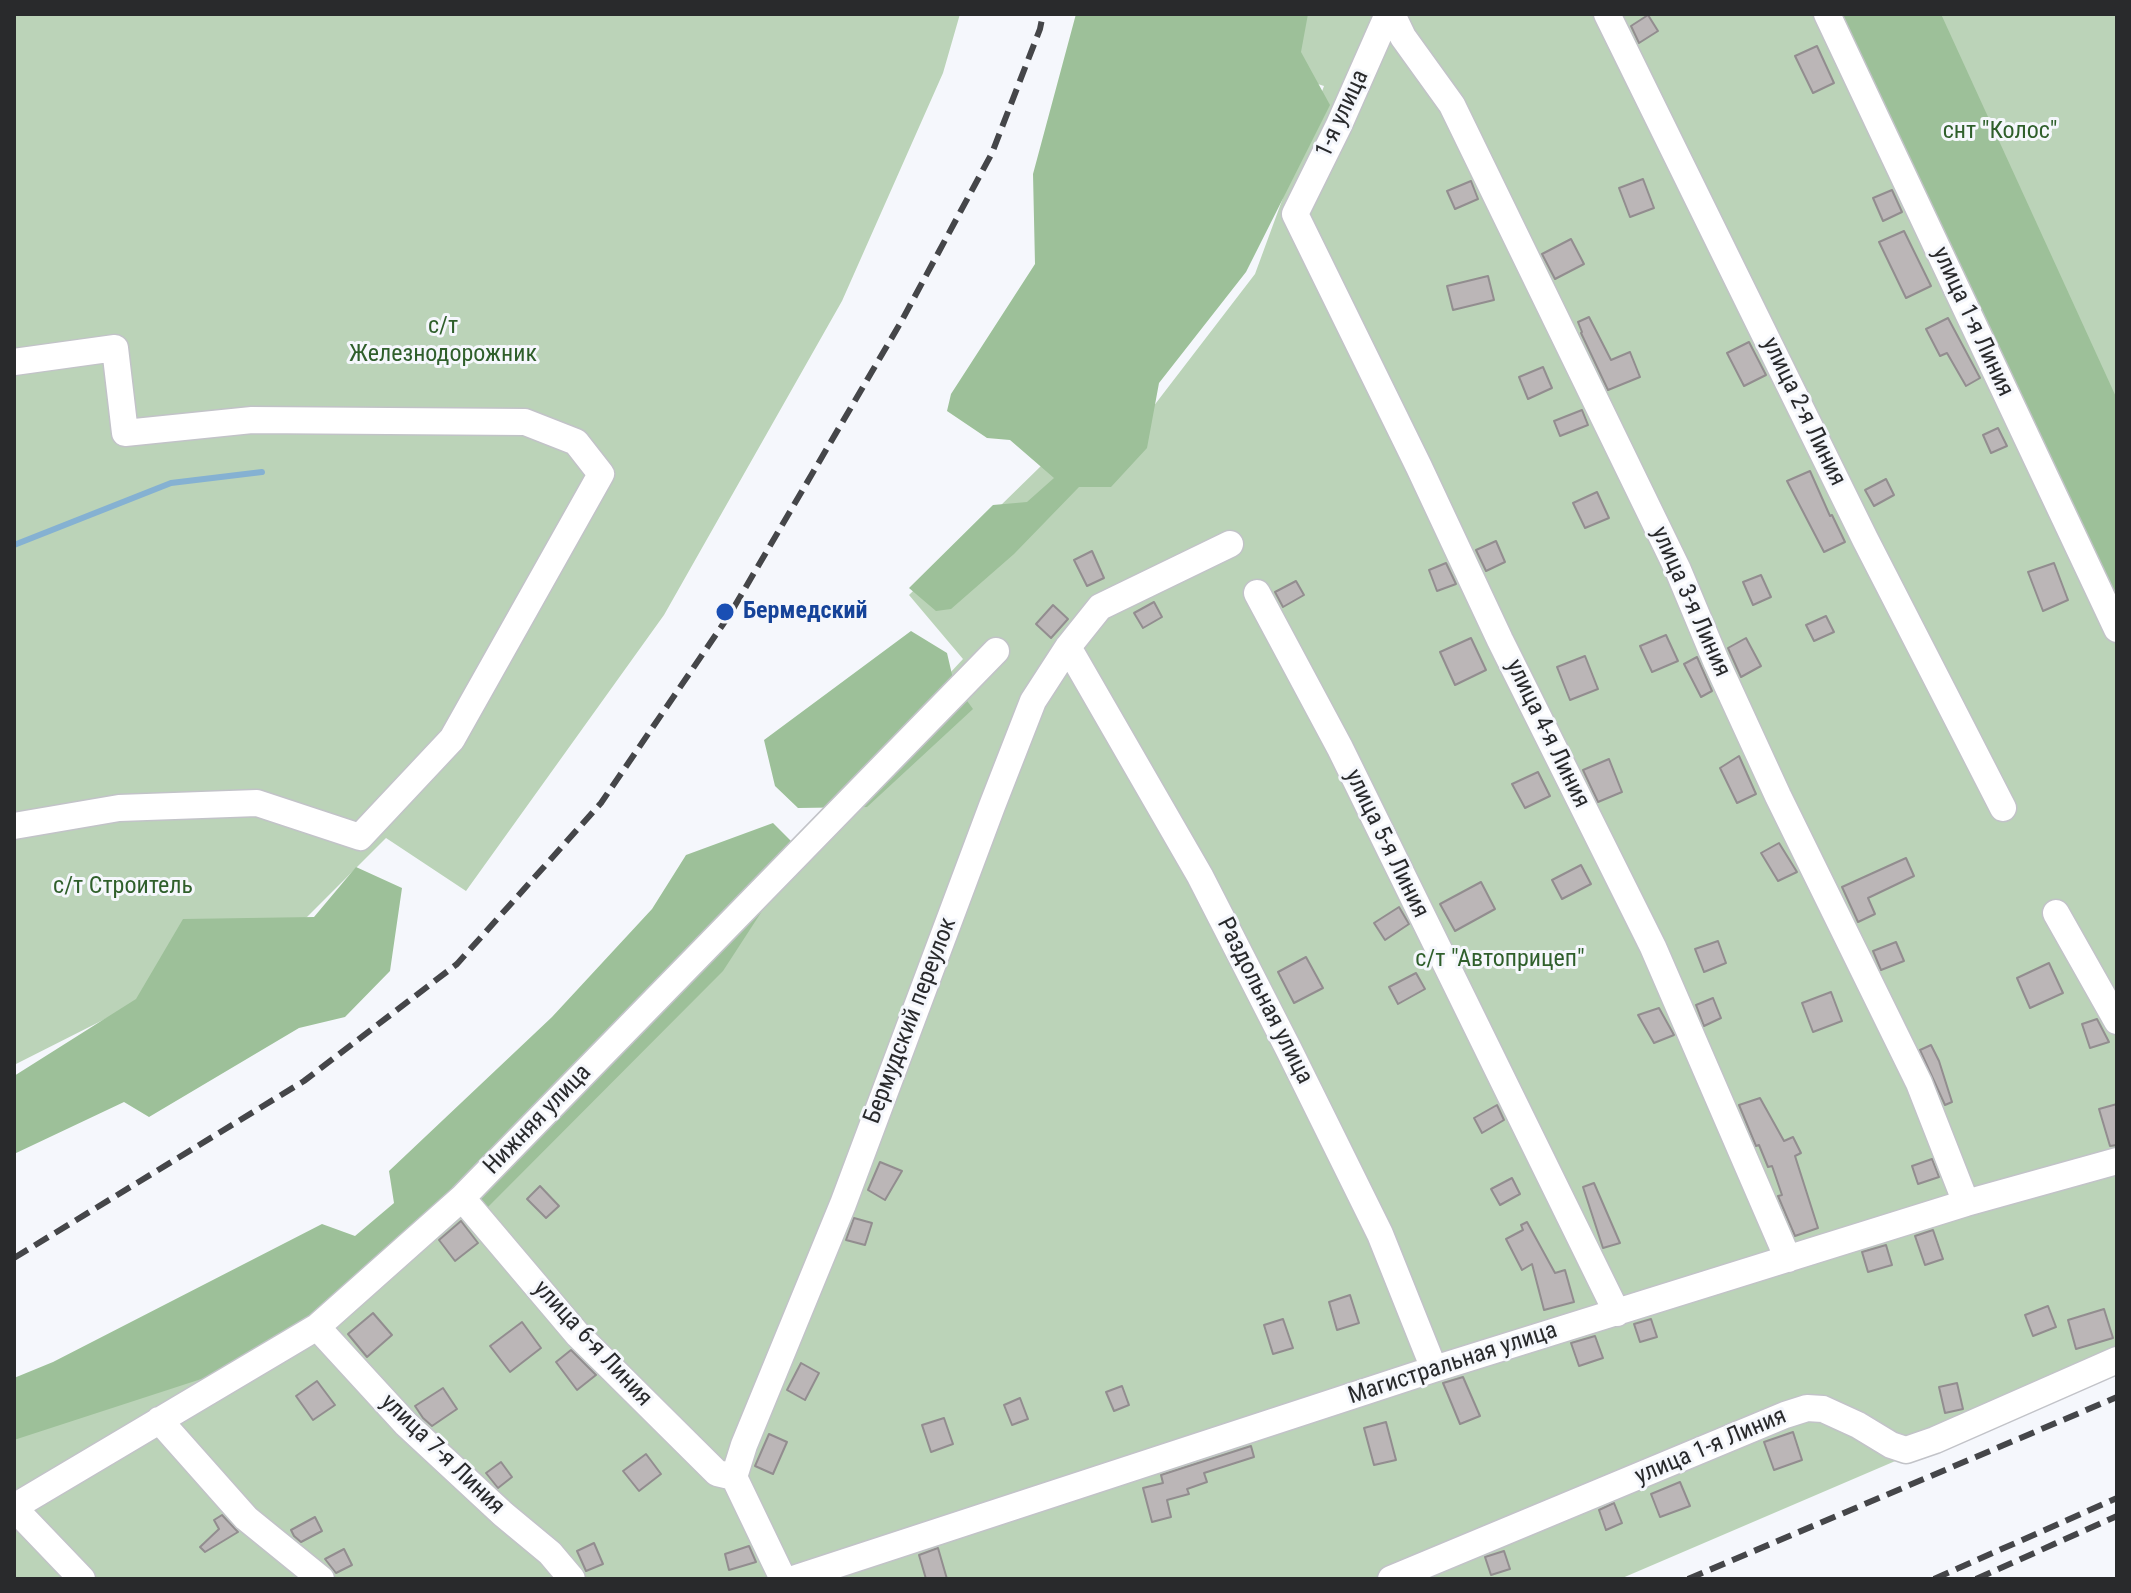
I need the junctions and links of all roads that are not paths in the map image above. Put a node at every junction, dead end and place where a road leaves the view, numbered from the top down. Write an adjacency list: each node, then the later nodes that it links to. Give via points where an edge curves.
1 (1390, 14): 4 (street, 1-я улица); 17 (street, улица 3-я Линия, via 1452,105 1665,542 1778,796 1919,1083)
2 (1607, 14): 11 (street, улица 2-я Линия)
3 (1827, 14): 8 (street, улица 1-я Линия)
4 (1295, 214): 18 (street, улица 4-я Линия, via 1653,947)
5 (14, 362): 12 (street, via 115,348 125,433 252,420 525,422 576,442 601,474 452,739 360,837 257,803 119,808)
6 (1230, 544): 9 (street, Бермудский переулок, via 1100,607)
7 (1257, 593): 19 (street, улица 5-я Линия, via 1340,748)
8 (2117, 629)
9 (1068, 647): 22 (street, Раздольная улица, via 1200,876 1289,1050 1380,1234); 24 (street, Бермудский переулок, via 1033,701)
10 (996, 651): 16 (street, Нижняя улица)
11 (2003, 808)
12 (14, 826)
13 (2056, 913): 14 (street)
14 (2117, 1021)
15 (2117, 1161): 17 (street, Магистральная улица)
16 (462, 1198): 20 (street, Нижняя улица); 24 (street, улица 6-я Линия, via 578,1335 717,1473)
17 (1966, 1203): 18 (street, Магистральная улица)
18 (1788, 1259): 19 (street, Магистральная улица)
19 (1617, 1313): 22 (street, Магистральная улица)
20 (317, 1327): 23 (street, Нижняя улица); 28 (street, улица 7-я Линия, via 406,1424)
21 (2117, 1360): 31 (street, улица 1-я Линия, via 1906,1450 1823,1409 1807,1408)
22 (1434, 1369): 30 (street, Магистральная улица)
23 (159, 1420): 25 (street, Нижняя улица); 27 (street, via 246,1518)
24 (734, 1477): 29 (street)
25 (14, 1507): 26 (street)
26 (82, 1579)
27 (321, 1579)
28 (572, 1579)
29 (783, 1579)
30 (793, 1579)
31 (1391, 1579)

